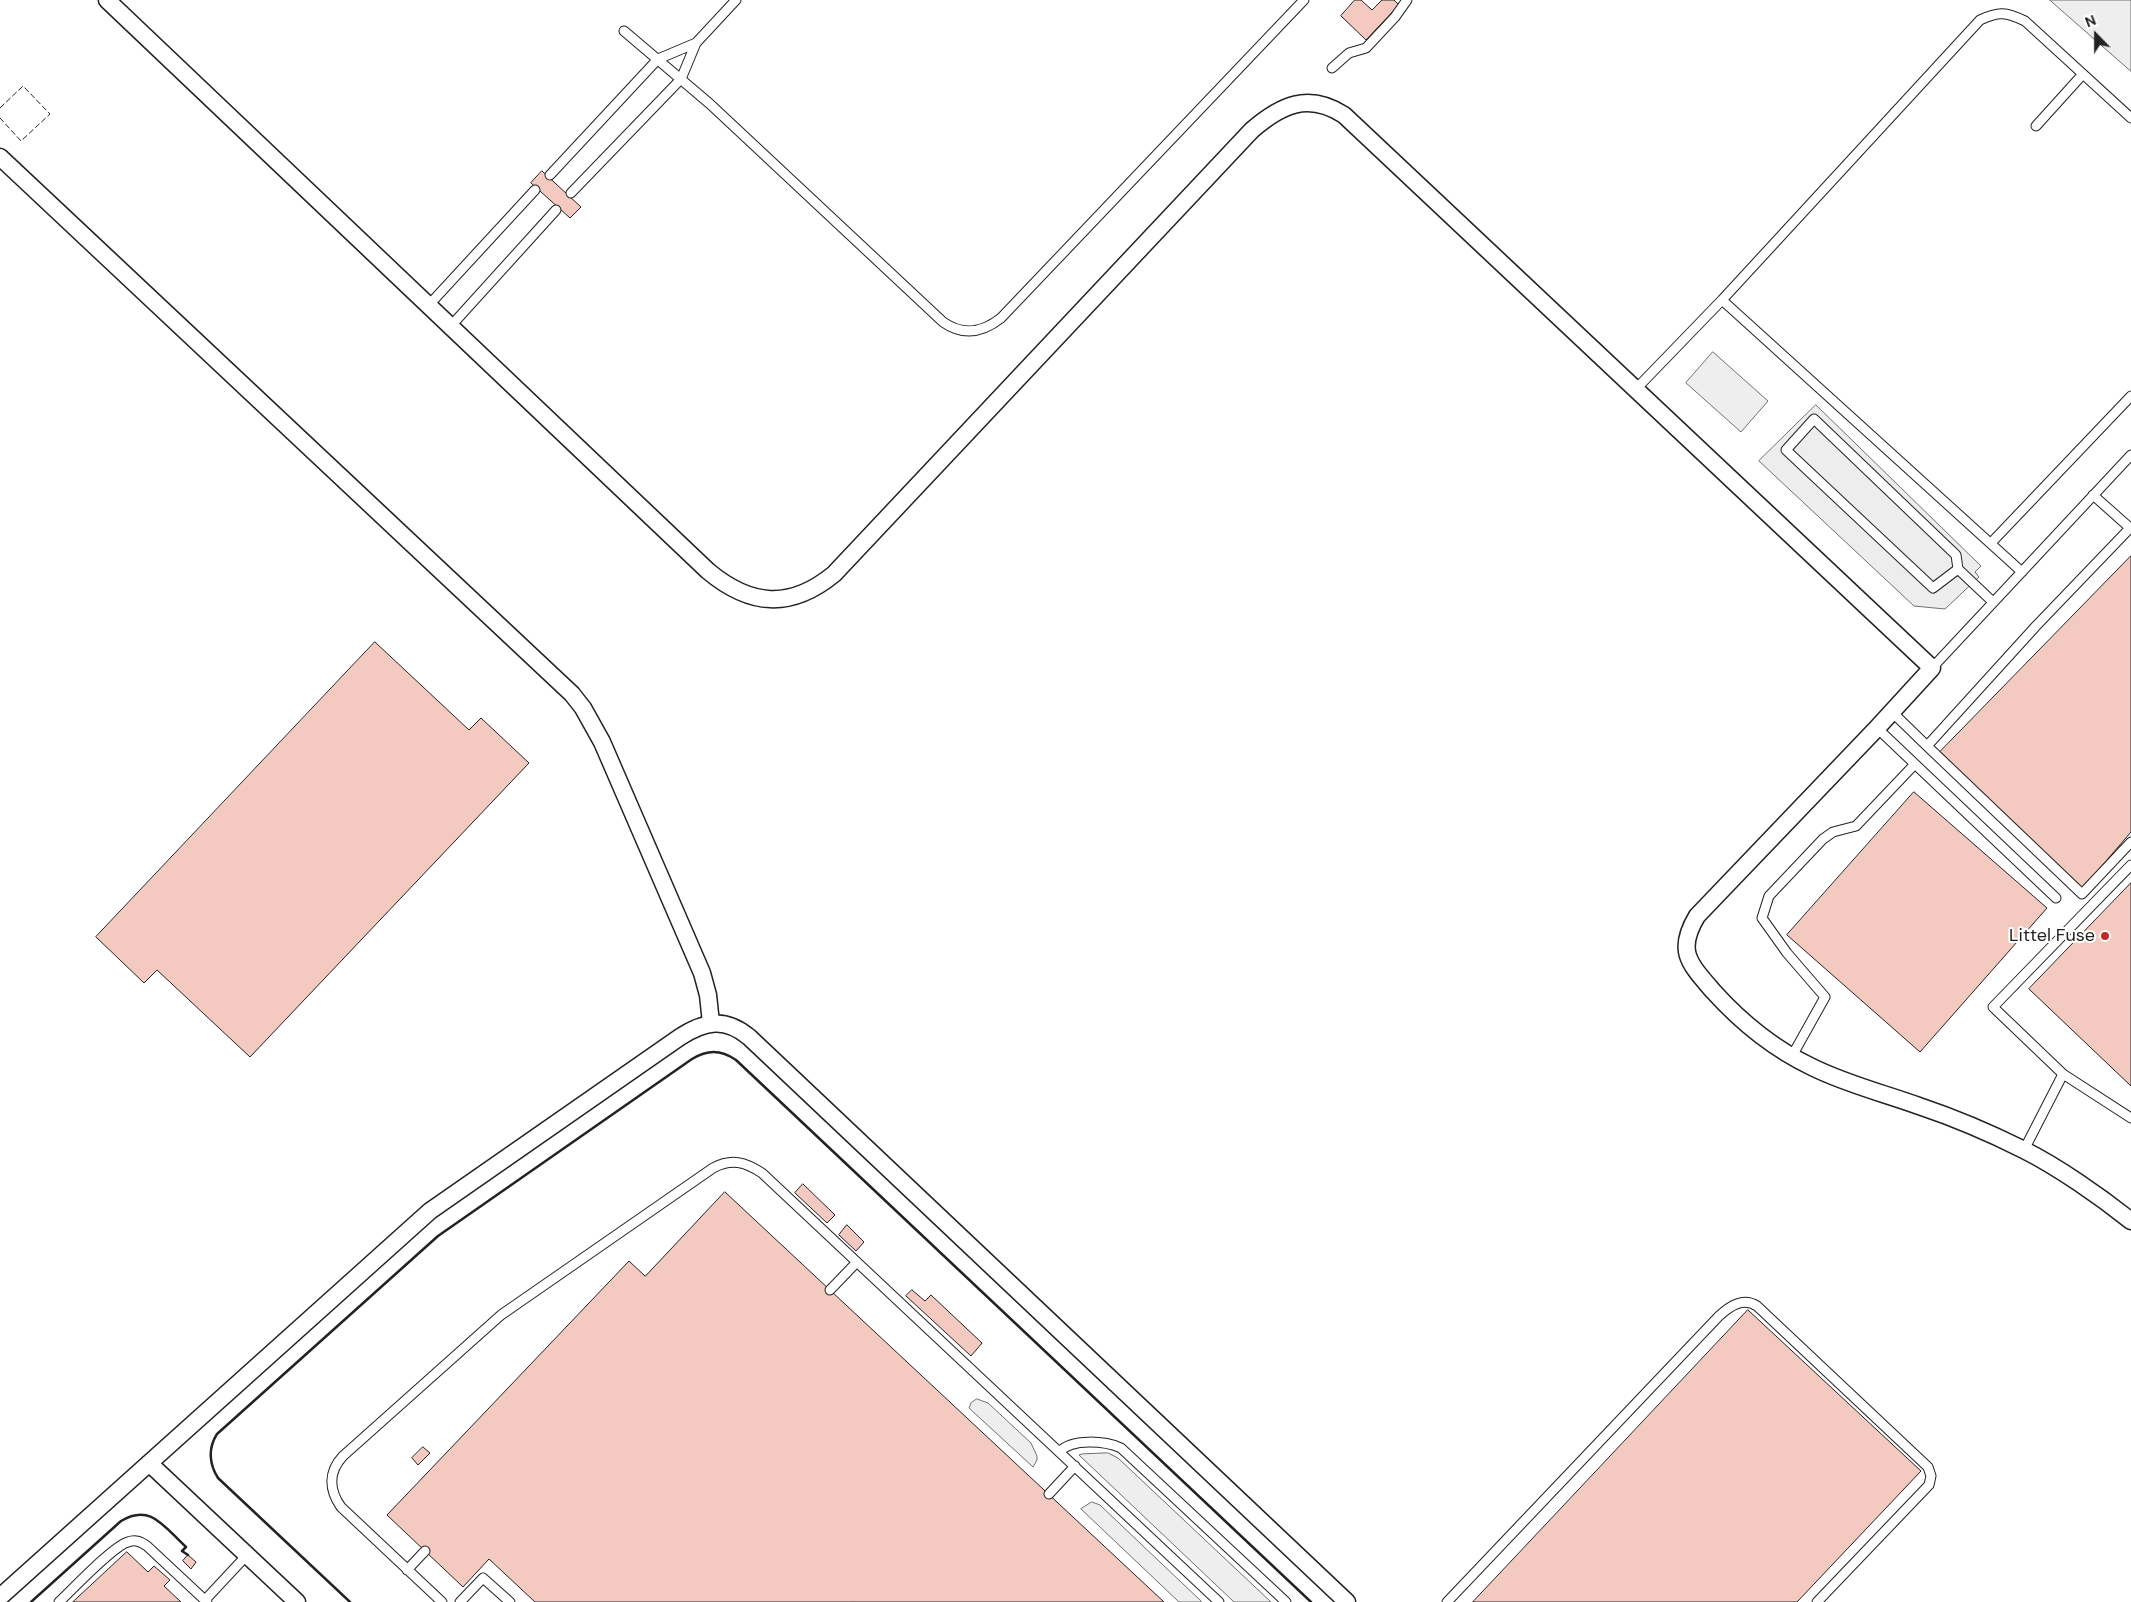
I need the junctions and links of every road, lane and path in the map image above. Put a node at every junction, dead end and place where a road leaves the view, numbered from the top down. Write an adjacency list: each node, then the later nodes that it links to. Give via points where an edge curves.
1 (108, 0): 19 (street)
2 (736, 0): 6 (lane)
3 (1304, 0): 10 (lane, via 1002,318 975,331 958,330 943,322)
4 (1407, 0): 8 (lane, via 1366,48 1348,53)
5 (624, 31): 7 (lane)
6 (696, 43): 7 (lane); 10 (lane)
7 (658, 59): 10 (lane); 14 (lane)
8 (1332, 68)
9 (2082, 74): 11 (lane); 12 (lane); 18 (lane, via 2025,21 2000,13 1980,20)
10 (681, 79): 16 (lane)
11 (2131, 118)
12 (2036, 126)
13 (0, 157): 38 (street, via 584,708 602,742 702,973)
14 (550, 175)
15 (535, 190): 19 (lane)
16 (572, 193)
17 (556, 210): 20 (lane)
18 (1722, 300): 21 (lane); 26 (lane)
19 (428, 306): 20 (street)
20 (450, 326): 21 (street, via 722,582 757,598 799,594 834,574 1252,130 1282,108 1315,103 1330,106 1344,115)
21 (1635, 390): 30 (street)
22 (2131, 396): 26 (lane)
23 (2131, 455): 24 (lane)
24 (2093, 495): 25 (lane); 28 (lane)
25 (2130, 528): 33 (lane)
26 (1991, 543): 28 (lane)
27 (1958, 569): 27 (lane, via 1934,588 1786,450 1814,419 1956,555); 29 (lane)
28 (2022, 572): 29 (lane)
29 (1993, 602): 30 (lane)
30 (1932, 668): 31 (street)
31 (1892, 712): 32 (street); 33 (lane)
32 (1877, 728): 34 (lane); 39 (street, via 1710,901 1697,916 1686,938 1689,960 1719,998 1752,1029)
33 (1927, 746): 35 (lane, via 2082,894)
34 (1914, 765): 37 (lane); 39 (lane, via 1856,826 1833,832 1823,839 1769,896 1762,918 1825,997)
35 (2131, 842)
36 (2131, 865): 40 (lane, via 1993,1007)
37 (2056, 898)
38 (711, 1024): 47 (street, via 690,1030 435,1207); 62 (street, via 730,1025 749,1037)
39 (1792, 1056): 42 (street, via 1832,1077 1943,1114)
40 (2063, 1074): 41 (lane); 42 (lane)
41 (2131, 1118)
42 (2024, 1150): 43 (street)
43 (2131, 1221)
44 (857, 1262): 45 (lane); 46 (lane); 52 (lane, via 757,1169 736,1161 713,1168 501,1315 339,1461 332,1481 336,1500)
45 (830, 1290)
46 (1059, 1452): 48 (lane); 61 (lane, via 1068,1445 1092,1443 1121,1448)
47 (150, 1463): 51 (street); 53 (street)
48 (1075, 1466): 49 (lane); 60 (lane)
49 (1049, 1494)
50 (425, 1551): 52 (lane)
51 (247, 1554): 54 (lane); 56 (street)
52 (407, 1570): 57 (lane)
53 (0, 1597)
54 (206, 1601): 55 (lane, via 147,1546 129,1541)
55 (59, 1602)
56 (297, 1602)
57 (442, 1602)
58 (460, 1602): 59 (lane, via 483,1578)
59 (510, 1602)
60 (1219, 1602)
61 (1286, 1602)
62 (1347, 1602)
63 (1447, 1602): 64 (lane, via 1719,1316 1742,1302 1757,1306 1928,1467 1931,1476 1928,1485)
64 (1816, 1602)

